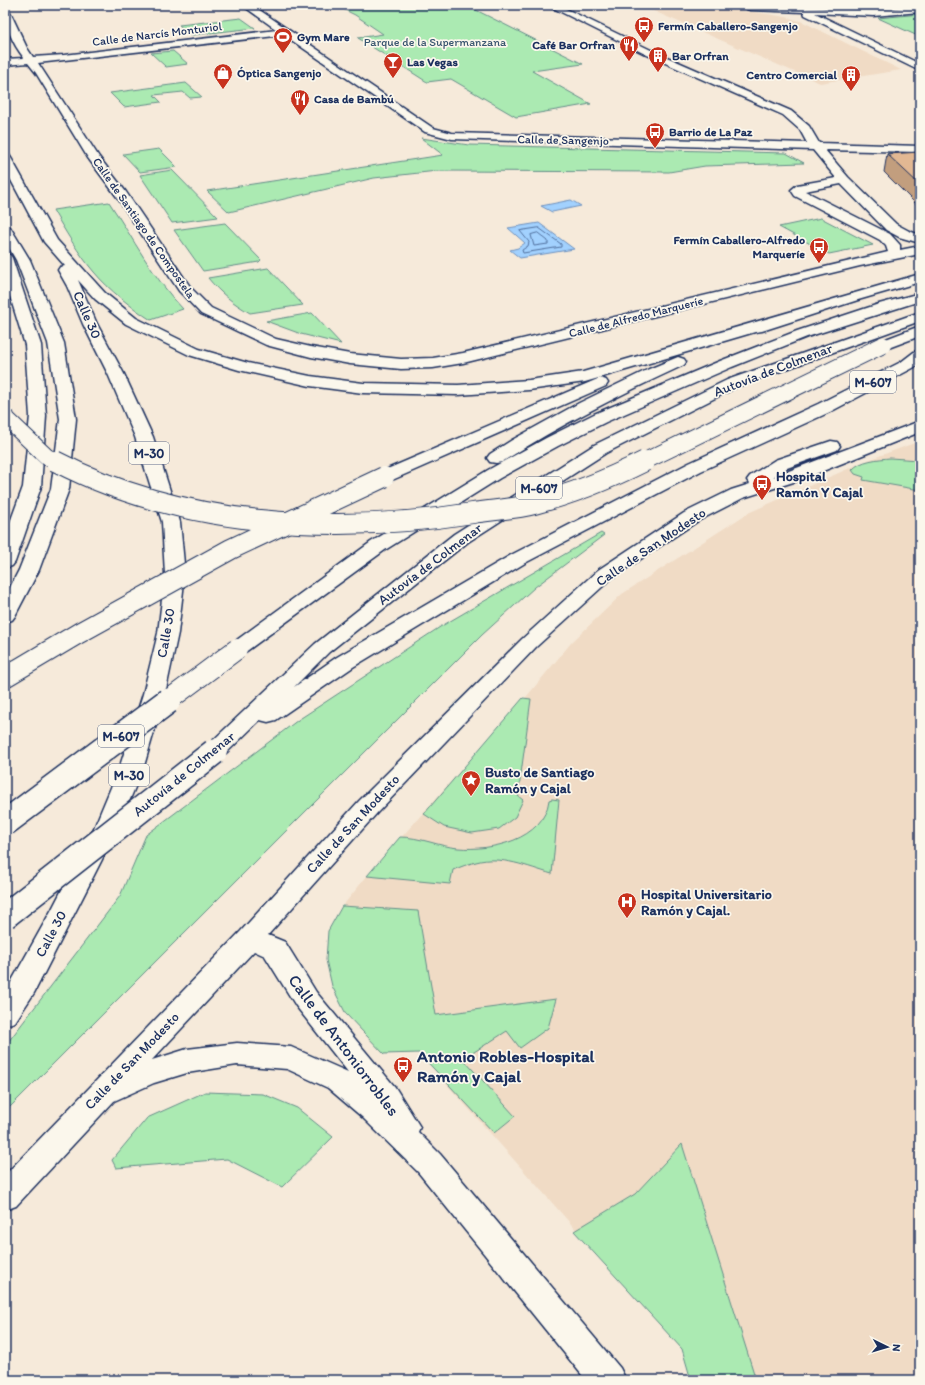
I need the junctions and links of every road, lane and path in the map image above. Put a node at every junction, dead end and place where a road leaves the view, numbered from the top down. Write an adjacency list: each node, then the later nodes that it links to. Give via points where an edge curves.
1 (246, 5): 11 (main road, Calle de Sangenjo)
2 (551, 5): 16 (main road, via 650,53 787,113 804,128)
3 (739, 6): 4 (main road)
4 (750, 7): 5 (main road); 9 (main road)
5 (798, 7): 8 (main road); 9 (main road)
6 (920, 9): 8 (main road)
7 (5, 12): 12 (main road, Calle de Santiago de Compostela, via 22,49)
8 (872, 13): 10 (main road)
9 (814, 16): 10 (main road)
10 (825, 22): 15 (main road)
11 (285, 32): 12 (main road, Calle de Narcís Monturiol); 16 (main road, Calle de Sangenjo, via 429,130 452,136)
12 (32, 61): 13 (main road, Calle de Narcís Monturiol); 14 (main road, Calle de Narcís Monturiol); 34 (main road, Calle de Santiago de Compostela, via 94,158 122,194 186,291 206,311 271,342)
13 (5, 62)
14 (5, 67)
15 (920, 68)
16 (816, 146): 17 (main road, Calle de Sangenjo); 19 (main road)
17 (920, 149)
18 (5, 158): 24 (main road, M-30)
19 (844, 180): 20 (main road); 22 (main road, via 797,190)
20 (891, 227): 22 (main road); 23 (main road)
21 (5, 230): 43 (main road, via 23,260 56,343 68,419 60,489 29,570)
22 (874, 232): 26 (main road, via 886,237 893,245)
23 (920, 239)
24 (51, 242): 31 (main road, via 100,296 131,321 163,338 194,352 245,367 310,381 363,388 458,390 529,385 585,377); 49 (main road, Calle 30 / M-30, via 144,437 171,522 175,574 168,633 154,694 132,766 106,828 65,909 20,993)
25 (920, 250): 26 (main road, Calle de Alfredo Marqueríe)
26 (892, 255): 34 (main road, Calle de Alfredo Marqueríe, via 463,358 433,363 401,364)
27 (5, 258): 42 (main road, via 33,344 38,416 32,487)
28 (920, 278): 31 (main road)
29 (920, 297): 41 (main road, Autovía de Colmenar / M-607, via 802,334 600,418 494,474)
30 (920, 316): 45 (main road, Autovía de Colmenar / M-607, via 733,383 600,449 461,538 322,648)
31 (769, 323): 41 (main road, via 638,380 520,442 462,480); 44 (main road, bridge, via 613,378 384,477 231,549 79,632)
32 (920, 331): 38 (main road, bridge, via 883,345 602,482 533,504 442,518 340,525 256,520 186,507 124,491 82,475 47,457)
33 (920, 355): 36 (main road, M-607, via 907,365)
34 (350, 359)
35 (920, 372): 36 (main road)
36 (824, 408): 45 (main road, via 695,468 518,559 345,662)
37 (920, 412): 40 (main road, Calle de San Modesto, via 781,464)
38 (5, 414)
39 (920, 426): 40 (main road, Calle de San Modesto, via 797,475)
40 (737, 494): 48 (main road, Calle de San Modesto, via 691,517 606,574 535,638 368,807)
41 (378, 546): 46 (main road, Autovía de Colmenar / M-607, bridge)
42 (5, 562)
43 (5, 616)
44 (5, 677)
45 (214, 752): 47 (main road, Autovía de Colmenar / M-607, bridge)
46 (5, 823)
47 (5, 916)
48 (250, 938): 50 (main road, Calle de San Modesto); 51 (main road, Calle de Antoniorrobles, via 275,949 306,999 385,1096)
49 (5, 1014)
50 (102, 1093): 51 (main road, Calle de Antoniorrobles, via 145,1074 187,1060 237,1054 291,1058 338,1080 373,1108); 52 (main road, Calle de San Modesto)
51 (429, 1163): 53 (main road, Calle de Antoniorrobles)
52 (5, 1196)
53 (608, 1380)

